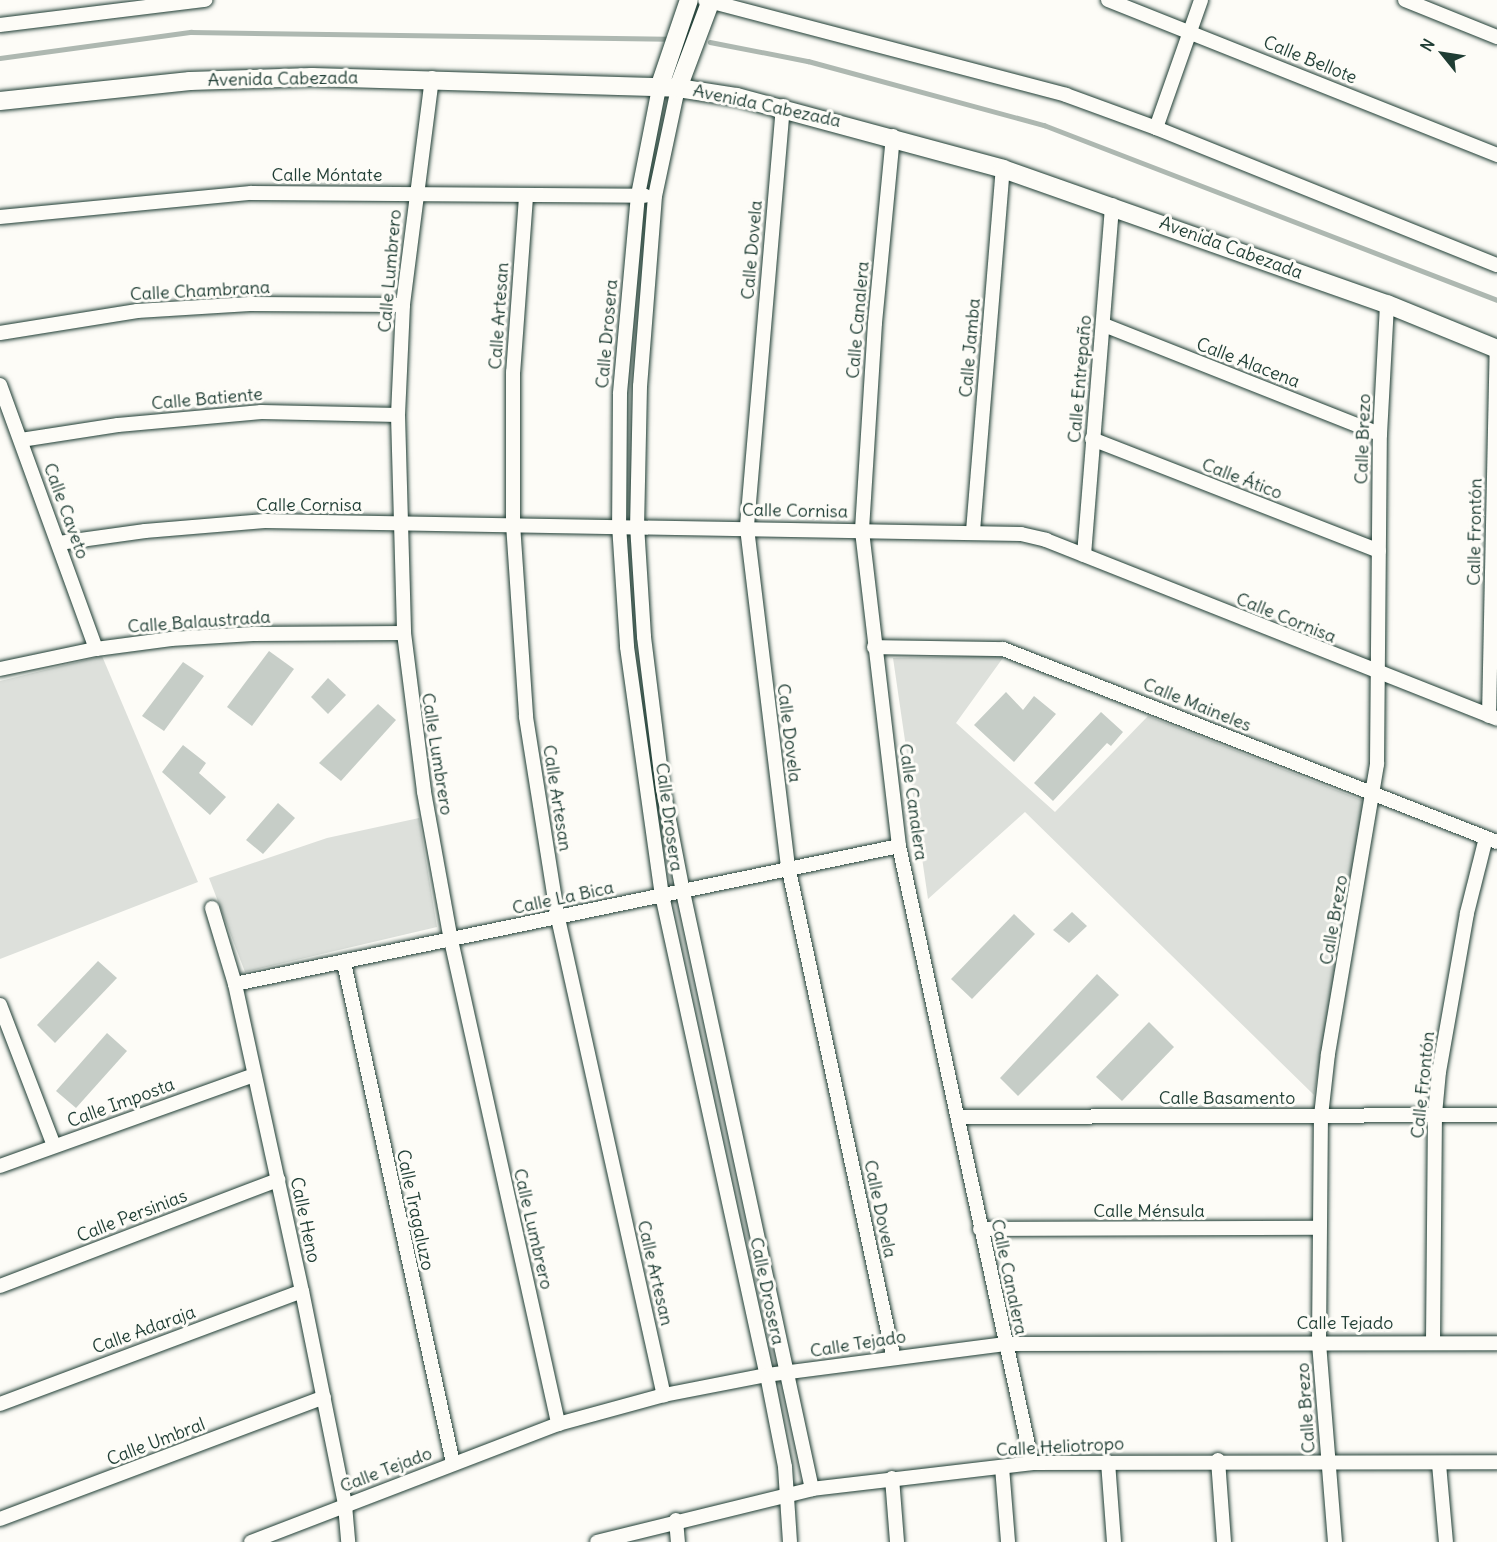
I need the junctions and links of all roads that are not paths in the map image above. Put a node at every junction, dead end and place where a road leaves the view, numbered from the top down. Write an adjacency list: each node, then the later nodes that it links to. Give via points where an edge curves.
1 (205, 0): 8 (street)
2 (689, 0): 12 (main road)
3 (705, 0): 4 (street)
4 (711, 0): 13 (main road); 16 (street, via 1025,82)
5 (1108, 0): 9 (street, Calle Bellote)
6 (1201, 0): 9 (street)
7 (1404, 0): 10 (street)
8 (0, 25)
9 (1190, 30): 16 (street); 18 (street, Calle Bellote)
10 (1497, 37)
11 (432, 78): 12 (main road, Avenida Cabezada); 14 (main road, Avenida Cabezada, via 190,81); 20 (street, Calle Lumbrero)
12 (659, 88): 13 (main road, Avenida Cabezada); 21 (street, Calle Drosera)
13 (678, 88): 15 (main road, Avenida Cabezada); 22 (street, Calle Drosera)
14 (0, 101)
15 (783, 106): 17 (main road, Avenida Cabezada); 41 (street, Calle Dovela)
16 (1156, 128): 26 (street)
17 (893, 136): 19 (main road, Avenida Cabezada); 42 (street, Calle Canalera)
18 (1497, 155)
19 (1004, 169): 24 (main road, Avenida Cabezada); 43 (street, Calle Jamba)
20 (416, 193): 23 (street, Calle Móntate); 25 (street, Calle Móntate, via 251,193); 27 (street, Calle Lumbrero)
21 (638, 195): 22 (street, Calle Móntate); 23 (street, Calle Móntate); 39 (street, Calle Drosera, via 620,394)
22 (655, 196): 40 (street, Calle Drosera, via 640,386)
23 (526, 197): 38 (street, Calle Artesan, via 513,372)
24 (1112, 205): 28 (main road, Avenida Cabezada); 29 (street, Calle Entrepaño)
25 (0, 217)
26 (1497, 265)
27 (403, 304): 30 (street, Calle Chambrana, via 250,304 137,311); 33 (street, Calle Lumbrero)
28 (1387, 304): 31 (main road, Avenida Cabezada); 34 (street, Calle Brezo)
29 (1104, 325): 34 (street, Calle Alacena); 35 (street, Calle Entrepaño)
30 (0, 333)
31 (1497, 349): 52 (street, Calle Frontón)
32 (0, 385): 36 (street, Calle Caveto)
33 (398, 415): 36 (street, Calle Batiente, via 261,412 118,424); 37 (street, Calle Lumbrero)
34 (1380, 434): 45 (street, Calle Brezo)
35 (1092, 439): 45 (street, Calle Ático); 46 (street, Calle Entrepaño)
36 (21, 440): 44 (street, Calle Caveto)
37 (399, 523): 38 (street, Calle Cornisa); 44 (street, Calle Cornisa, via 265,521); 47 (street, Calle Lumbrero)
38 (513, 524): 39 (street, Calle Cornisa); 60 (street, Calle Artesan, via 526,717)
39 (619, 525): 40 (street, Calle Cornisa); 58 (street, Calle Drosera, via 627,647)
40 (637, 525): 41 (street, Calle Cornisa); 57 (street, Calle Drosera, via 644,637 663,789)
41 (747, 528): 42 (street, Calle Cornisa); 56 (street, Calle Dovela)
42 (862, 531): 43 (street, Calle Cornisa); 48 (street, Calle Canalera)
43 (972, 531): 46 (street, Calle Cornisa, via 1021,534)
44 (59, 543): 49 (street, Calle Caveto)
45 (1379, 551): 51 (street, Calle Brezo)
46 (1083, 555): 51 (street, Calle Cornisa)
47 (404, 633): 49 (street, Calle Balaustrada, via 253,634); 61 (street, Calle Lumbrero, via 424,792)
48 (874, 647): 53 (street, Calle Maineles, via 1003,649); 55 (street, Calle Canalera)
49 (96, 649): 50 (street, Calle Balaustrada)
50 (0, 669)
51 (1377, 673): 52 (street, Calle Cornisa); 53 (street, Calle Brezo)
52 (1493, 717)
53 (1374, 795): 54 (street, Calle Maineles); 68 (street, Calle Brezo, via 1328,1054)
54 (1491, 840): 66 (street, Calle Frontón, via 1467,913)
55 (898, 846): 56 (street, Calle La Bica); 69 (street, Calle Canalera)
56 (788, 866): 57 (street, Calle La Bica); 81 (street, Calle Dovela)
57 (683, 892): 58 (street, Calle La Bica); 82 (street, Calle Drosera)
58 (662, 895): 60 (street, Calle La Bica); 83 (street, Calle Drosera)
59 (212, 908): 63 (street, Calle Heno)
60 (558, 918): 61 (street, Calle La Bica); 84 (street, Calle Artesan)
61 (451, 940): 62 (street, Calle La Bica); 87 (street, Calle Lumbrero)
62 (344, 963): 63 (street, Calle La Bica); 93 (street, Calle Tragaluzo)
63 (235, 984): 65 (street, Calle Heno)
64 (0, 1005): 70 (street)
65 (254, 1075): 70 (street, Calle Imposta); 72 (street, Calle Heno)
66 (1435, 1114): 67 (street, Calle Basamento); 68 (street, Calle Basamento); 78 (street, Calle Frontón)
67 (1497, 1115)
68 (1322, 1116): 69 (street, Calle Basamento); 73 (street, Calle Brezo)
69 (958, 1117): 74 (street, Calle Canalera)
70 (54, 1146): 71 (street, Calle Imposta)
71 (0, 1166)
72 (278, 1180): 75 (street, Calle Persinias); 76 (street, Calle Heno)
73 (1319, 1228): 74 (street, Calle Ménsula); 77 (street, Calle Brezo)
74 (980, 1229): 80 (street, Calle Canalera)
75 (0, 1286)
76 (302, 1291): 85 (street, Calle Heno); 86 (street, Calle Adaraja)
77 (1319, 1341): 78 (street, Calle Tejado); 80 (street, Calle Tejado); 91 (street, Calle Brezo)
78 (1433, 1341): 79 (street, Calle Tejado)
79 (1497, 1343)
80 (1006, 1344): 81 (street, Calle Tejado); 89 (street, Calle Canalera)
81 (893, 1355): 82 (street, Calle Tejado)
82 (787, 1373): 83 (street, Calle Tejado); 97 (street, Calle Drosera)
83 (767, 1375): 84 (street, Calle Tejado); 98 (street, Calle Drosera)
84 (664, 1395): 87 (street, Calle Tejado)
85 (324, 1397): 99 (street, Calle Heno); 100 (street, Calle Umbral)
86 (0, 1404)
87 (558, 1424): 93 (street, Calle Tejado)
88 (1218, 1460): 90 (street, Calle Heliotropo); 91 (street, Calle Heliotropo); 110 (street)
89 (1032, 1462): 90 (street, Calle Heliotropo); 95 (street, Calle Heliotropo)
90 (1107, 1462): 109 (street)
91 (1328, 1462): 94 (street, Calle Heliotropo); 111 (street, Calle Brezo)
92 (1497, 1462): 94 (street, Calle Heliotropo)
93 (453, 1463): 99 (street, Calle Tejado)
94 (1439, 1464): 112 (street)
95 (1002, 1467): 96 (street, Calle Heliotropo); 108 (street)
96 (892, 1478): 97 (street, Calle Heliotropo); 107 (street)
97 (812, 1489): 98 (street, Calle Heliotropo)
98 (787, 1496): 101 (street, Calle Heliotropo); 106 (street, Calle Drosera)
99 (345, 1505): 102 (street, Calle Tejado); 103 (street, Calle Heno)
100 (0, 1519)
101 (676, 1520): 104 (street, Calle Heliotropo); 105 (street)
102 (251, 1542)
103 (348, 1542)
104 (597, 1542)
105 (678, 1542)
106 (790, 1542)
107 (897, 1542)
108 (1008, 1542)
109 (1114, 1542)
110 (1224, 1542)
111 (1335, 1542)
112 (1446, 1542)

